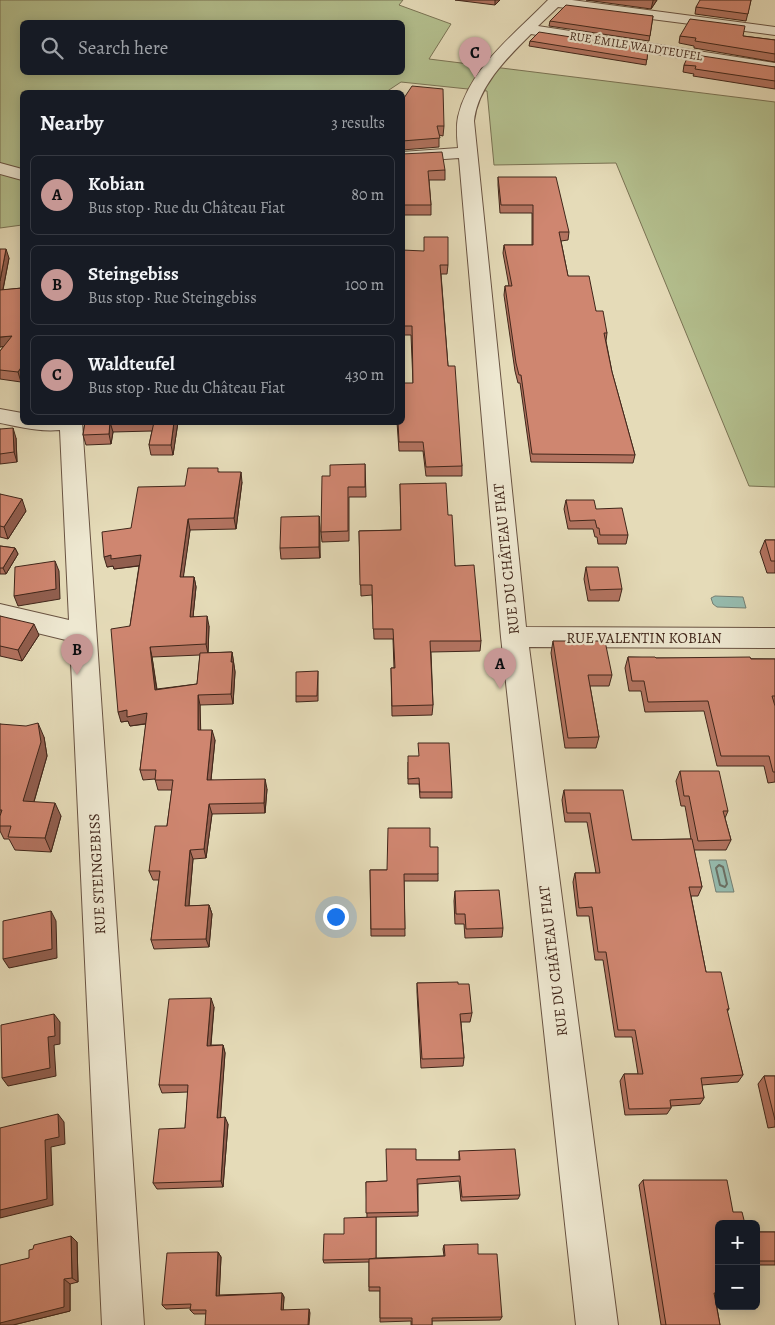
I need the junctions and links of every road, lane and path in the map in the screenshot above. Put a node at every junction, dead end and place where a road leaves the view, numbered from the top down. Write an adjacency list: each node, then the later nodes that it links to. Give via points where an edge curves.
1 (555, 1): 2 (street, RUE DU CHÂTEAU FIAT); 3 (street, RUE DU CHÂTEAU FIAT)
2 (528, 30): 4 (street, RUE ÉMILE WALDTEUFEL); 5 (street, RUE DU CHÂTEAU FIAT, via 506,51 472,96 465,120)
3 (775, 31)
4 (775, 68)
5 (467, 152): 6 (street); 14 (street, RUE DU CHÂTEAU FIAT)
6 (405, 157)
7 (0, 168): 8 (street)
8 (20, 174)
9 (0, 416): 10 (street)
10 (20, 420)
11 (71, 425): 13 (street, RUE STEINGEBISS)
12 (0, 614): 13 (street)
13 (83, 634): 16 (street, RUE STEINGEBISS)
14 (514, 637): 15 (street, RUE VALENTIN KOBIAN); 17 (street, RUE DU CHÂTEAU FIAT)
15 (775, 638)
16 (123, 1325)
17 (597, 1325)

